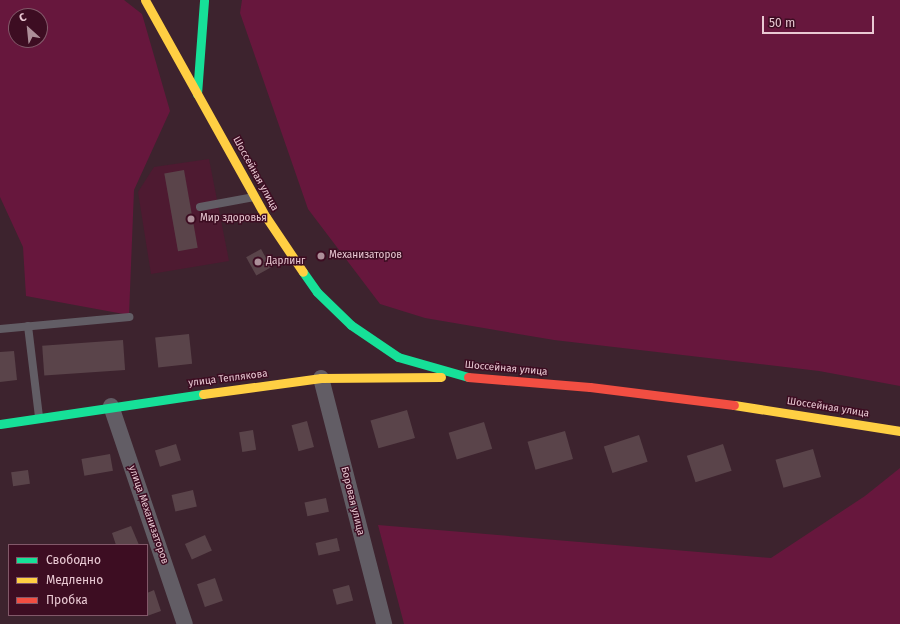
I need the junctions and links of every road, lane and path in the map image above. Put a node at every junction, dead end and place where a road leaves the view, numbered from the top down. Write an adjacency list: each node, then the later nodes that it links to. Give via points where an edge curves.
1 (145, 0): 3 (main road, Шоссейная улица)
2 (204, 0): 3 (main road)
3 (197, 94): 4 (main road, Шоссейная улица)
4 (255, 197): 5 (lane); 9 (main road, Шоссейная улица, via 317,292 351,324 398,357)
5 (200, 207)
6 (129, 317): 7 (lane)
7 (28, 326): 8 (lane); 12 (lane)
8 (0, 329)
9 (460, 376): 10 (main road, улица Теплякова); 14 (main road, Шоссейная улица, via 714,402)
10 (321, 378): 11 (main road, улица Теплякова); 16 (street, Боровая улица)
11 (111, 406): 12 (main road, улица Теплякова); 15 (street, улица Механизаторов)
12 (39, 417): 13 (main road, улица Теплякова)
13 (0, 424)
14 (900, 431)
15 (185, 624)
16 (384, 624)

